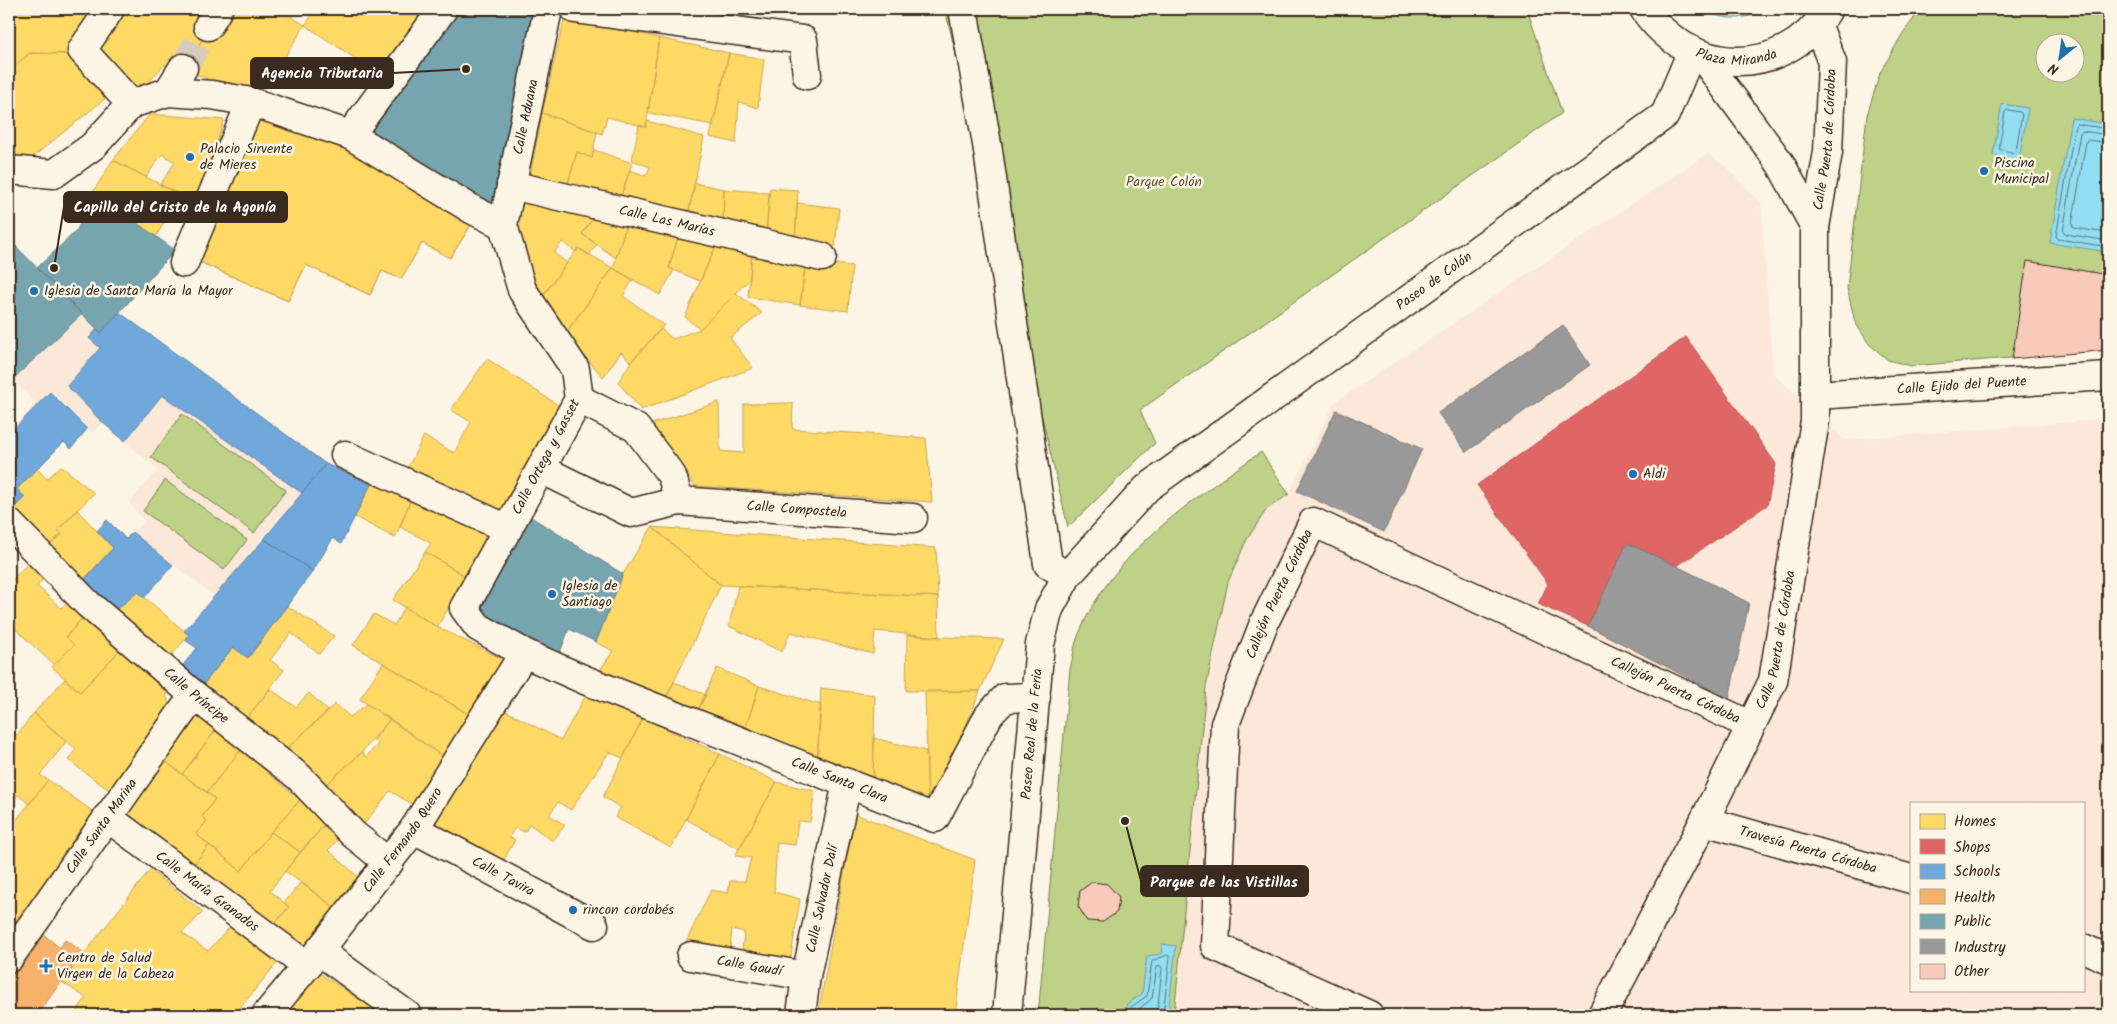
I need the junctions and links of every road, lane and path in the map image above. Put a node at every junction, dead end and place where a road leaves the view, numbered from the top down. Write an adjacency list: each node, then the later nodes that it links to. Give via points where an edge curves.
1 (110, 9): 13 (street, via 82,50)
2 (443, 9): 14 (street)
3 (548, 9): 16 (street, Calle Aduana)
4 (575, 9): 10 (street, via 803,40)
5 (963, 9): 31 (street, via 987,144 1048,564)
6 (1644, 9): 8 (street, Plaza Miranda, via 1670,38)
7 (1826, 14): 8 (street, Plaza Miranda, via 1789,48 1766,57 1729,61); 18 (street, Calle Puerta de Córdoba, via 1832,62 1828,152)
8 (1696, 53): 18 (street, Calle Puerta de Córdoba, via 1780,163); 26 (street, Paseo de Colón, via 1665,115)
9 (183, 68): 11 (street)
10 (807, 76)
11 (168, 92): 12 (street); 13 (street)
12 (251, 102): 14 (street); 20 (street)
13 (131, 104): 15 (street, via 93,146 54,174)
14 (350, 135): 17 (street)
15 (9, 170)
16 (512, 185): 17 (street, Calle Aduana); 19 (street, Calle Las Marías)
17 (503, 225): 23 (street, Calle Ortega y Gasset, via 522,290 575,369)
18 (1815, 226): 22 (street, Calle Puerta de Córdoba)
19 (822, 256)
20 (184, 263)
21 (2108, 376): 22 (street, Calle Ejido del Puente)
22 (1816, 394): 35 (street, Calle Puerta de Córdoba, via 1773,681)
23 (579, 399): 25 (street, Calle Ortega y Gasset); 27 (street, via 636,428 672,476)
24 (345, 455): 30 (street, Calle Ortega y Gasset)
25 (541, 470): 27 (street, via 631,514); 30 (street, Calle Ortega y Gasset)
26 (1147, 488): 31 (street, Paseo Real de la Feria)
27 (679, 500): 28 (street, Calle Compostela)
28 (913, 518)
29 (9, 523): 33 (street, Calle Príncipe, via 88,604)
30 (508, 529): 32 (street, Calle Santa Clara, via 464,608 478,627)
31 (1067, 576): 34 (street, Paseo Real de la Feria, via 1049,609 1040,644)
32 (524, 653): 36 (street, Calle Santa Clara); 39 (street, Calle Fernando Quero)
33 (194, 695): 37 (street, Calle Santa Marina); 40 (street, Calle Príncipe, via 299,777 353,834)
34 (1036, 697): 36 (street, Calle Santa Clara, via 1005,698 989,715 936,818); 52 (street, Paseo Real de la Feria)
35 (1750, 725): 38 (street, Calle Puerta de Córdoba); 53 (street, Callejón Puerta Córdoba, via 1313,522 1264,624 1226,724 1215,946)
36 (847, 783): 48 (street, Calle Salvador Dalí)
37 (107, 817): 45 (street, Calle Santa Marina); 46 (street, Calle María Granados)
38 (1704, 821): 41 (street, Travesía Puerta Córdoba); 54 (street, Calle Puerta de Córdoba)
39 (414, 829): 40 (street, Calle Fernando Quero); 42 (street, Calle Tavira)
40 (388, 863): 46 (street, Calle Fernando Quero)
41 (1910, 878)
42 (594, 925)
43 (2084, 948): 47 (street)
44 (691, 956): 48 (street, Calle Gaudí)
45 (9, 958)
46 (313, 959): 49 (street, Calle Fernando Quero); 50 (street, Calle María Granados)
47 (2108, 959)
48 (806, 976): 51 (street, Calle Salvador Dalí)
49 (266, 1015)
50 (407, 1015)
51 (800, 1015)
52 (1007, 1015)
53 (1369, 1015)
54 (1602, 1015)

